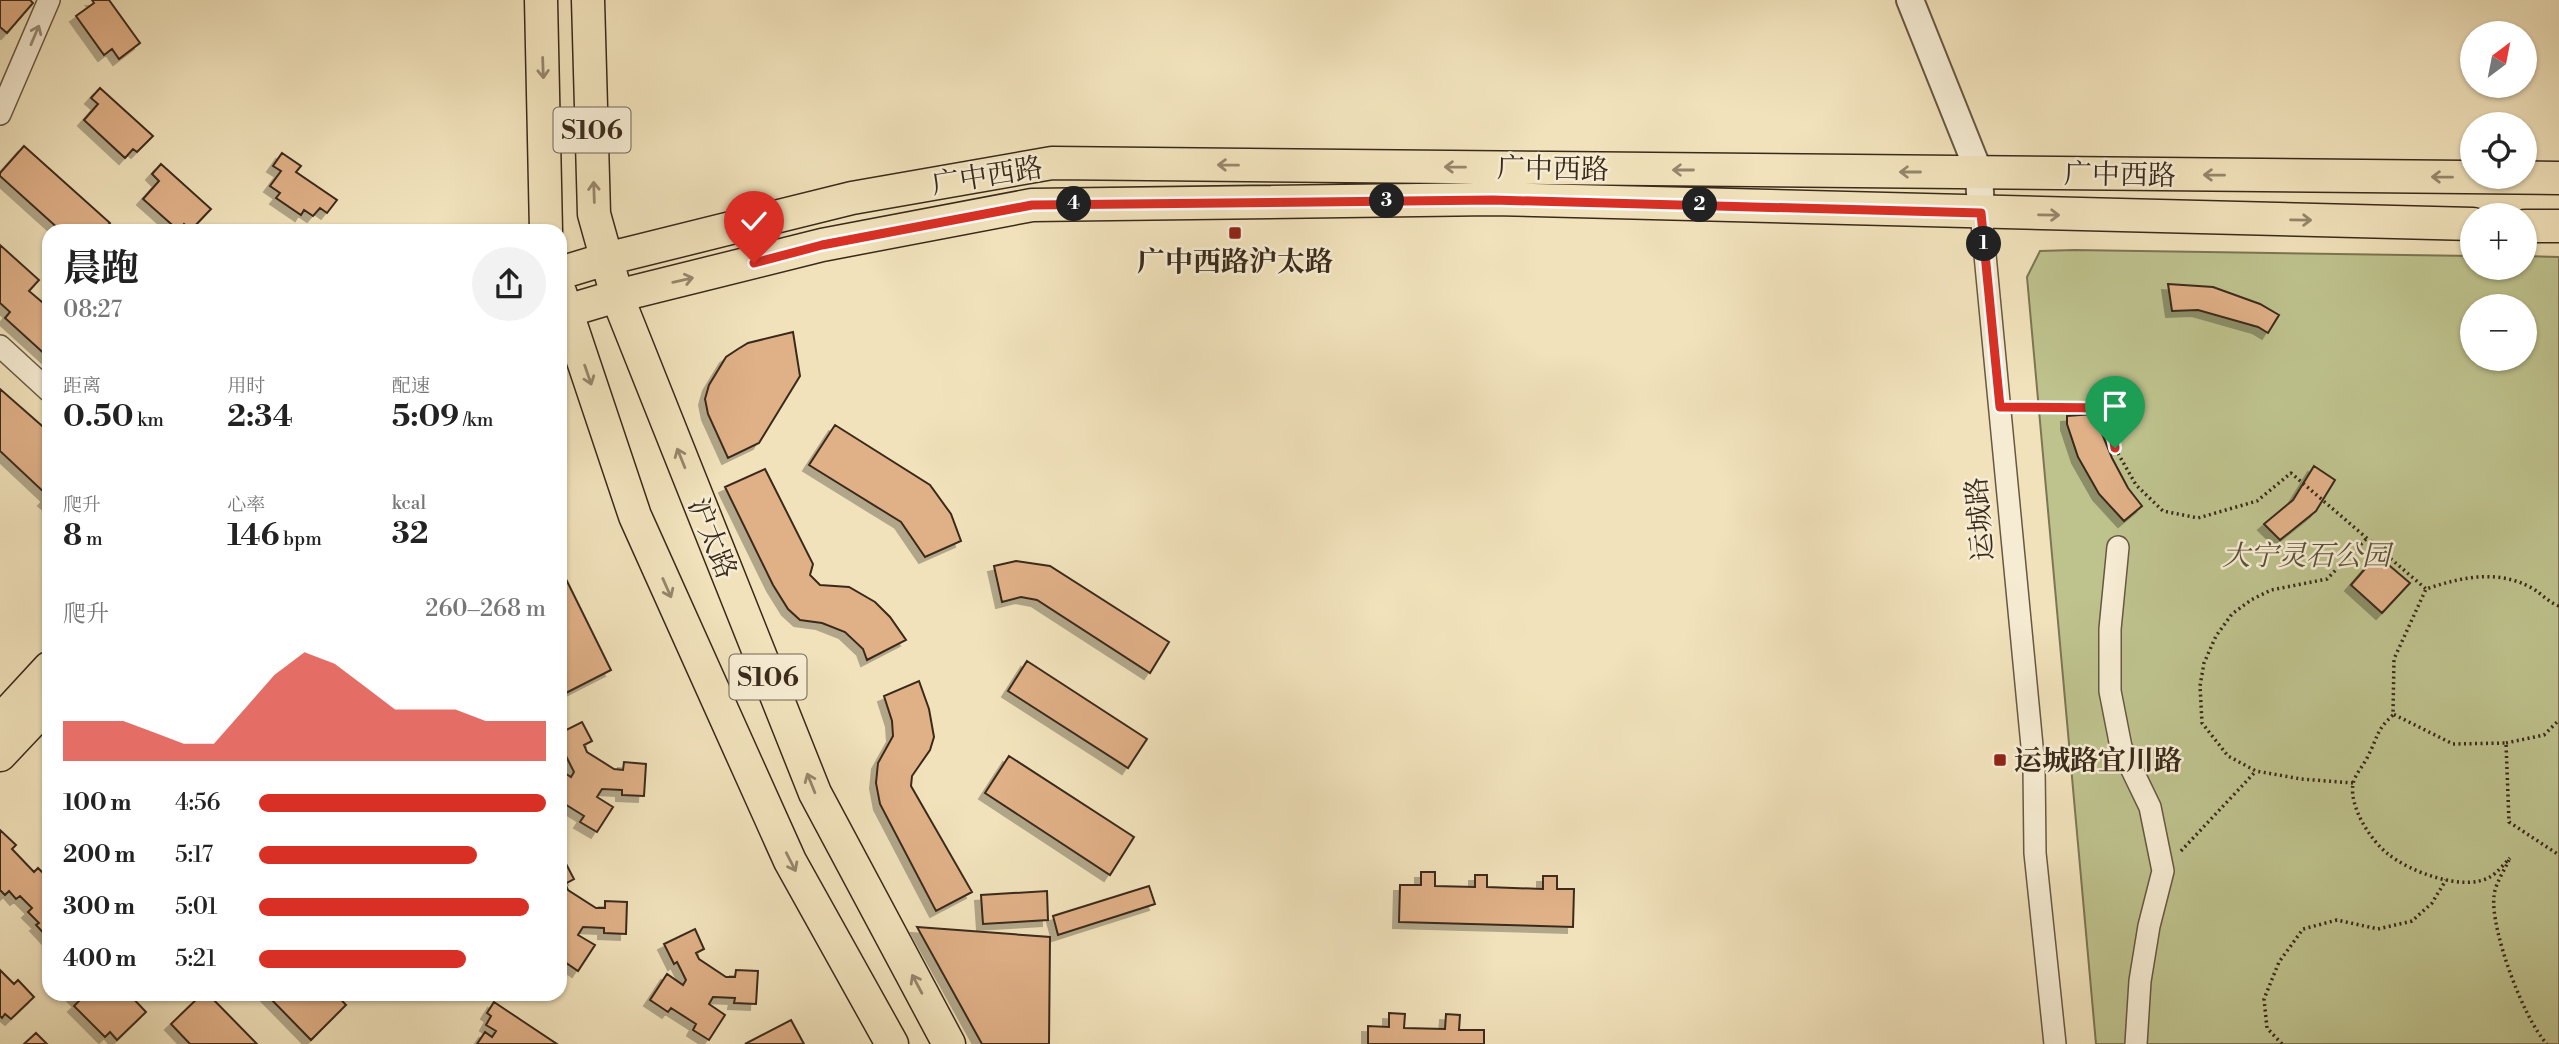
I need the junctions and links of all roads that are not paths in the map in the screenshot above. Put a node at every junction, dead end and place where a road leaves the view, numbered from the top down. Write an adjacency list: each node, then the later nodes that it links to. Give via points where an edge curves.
1 (49, 0): 5 (street, one-way to 1)
2 (541, 0): 9 (main road, S106, one-way to 9)
3 (588, 0): 13 (main road, 沪太路 / S106, one-way to 3, via 594,214)
4 (1910, 0): 6 (street, 运城路)
5 (0, 114)
6 (1979, 172): 7 (main road, 广中西路, one-way to 6); 8 (street, 运城路); 13 (main road, 广中西路, one-way to 13, via 1052,163 852,198)
7 (2559, 178)
8 (1981, 213): 10 (main road, 广中西路, one-way to 10); 15 (main road, 广中西路, one-way to 8, via 822,245 1032,205 1493,200); 27 (street, 运城路, via 2034,767 2035,853)
9 (546, 224)
10 (2460, 224)
11 (2537, 226): 12 (main road)
12 (2559, 226)
13 (606, 259): 14 (main road, 广中西路); 15 (main road, 沪太路 / S106)
14 (567, 271)
15 (617, 296): 16 (main road, 广中西路); 26 (main road, 沪太路 / S106, one-way to 15, via 815,793)
16 (567, 304)
17 (567, 319): 25 (main road, S106, one-way to 25, via 641,528 790,861)
18 (0, 346): 19 (street)
19 (42, 385)
20 (2118, 547): 28 (street, via 2110,691 2121,747 2150,807 2162,871 2140,981)
21 (42, 676): 23 (main road)
22 (42, 710): 24 (main road)
23 (0, 721)
24 (0, 755)
25 (892, 1044)
26 (949, 1044)
27 (2055, 1044)
28 (2136, 1044)

